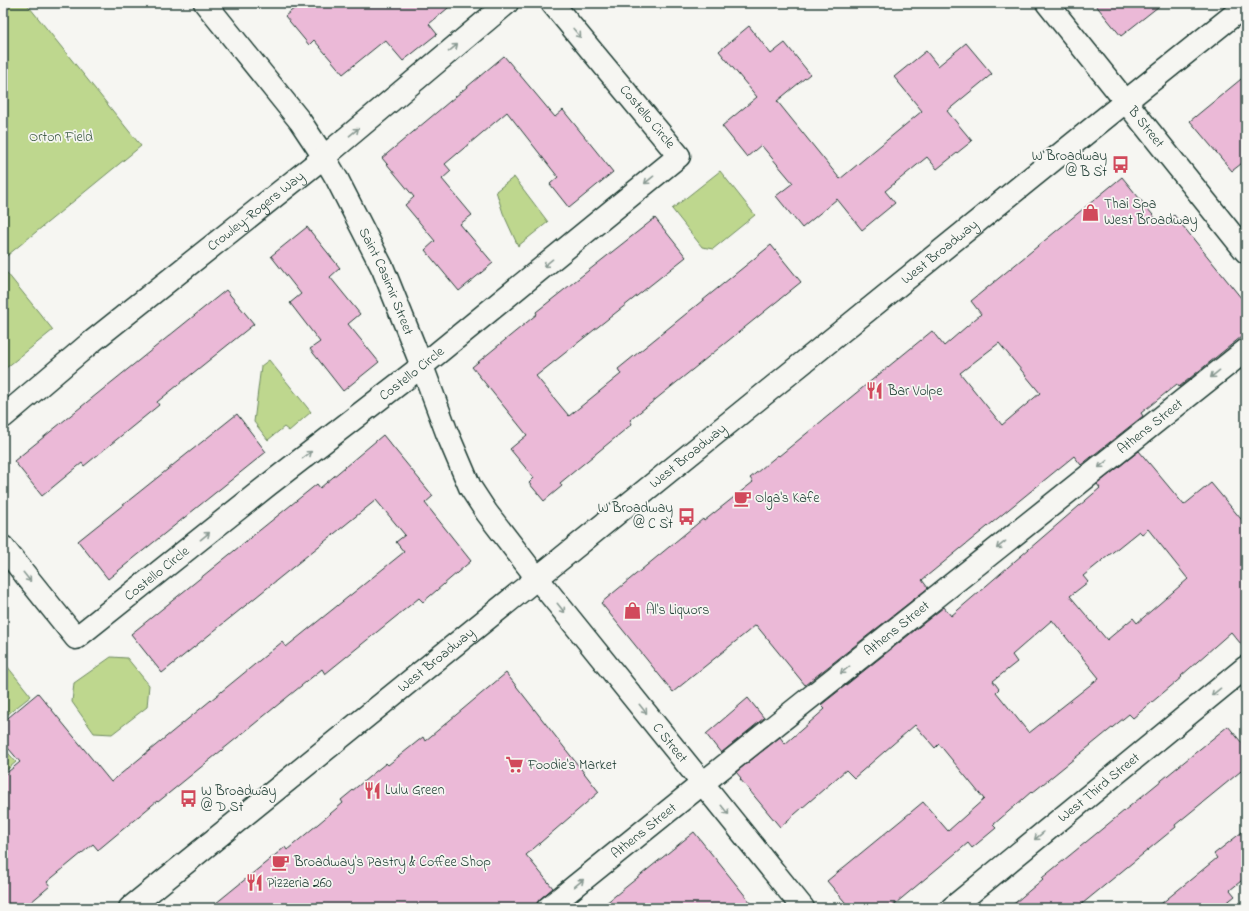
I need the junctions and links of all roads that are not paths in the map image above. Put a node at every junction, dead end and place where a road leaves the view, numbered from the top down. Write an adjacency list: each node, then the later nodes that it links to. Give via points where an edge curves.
1 (205, 3): 7 (street, Saint Casimir Street, via 300,120)
2 (507, 3): 7 (street, Crowley-Rogers Way, one-way to 2)
3 (552, 3): 10 (street, Costello Circle, one-way to 10, via 679,156)
4 (1047, 3): 6 (street, B Street)
5 (1246, 5): 6 (street, West Broadway)
6 (1126, 101): 8 (street, B Street); 13 (street, West Broadway)
7 (324, 157): 10 (street, Saint Casimir Street, via 383,269); 11 (street, Crowley-Rogers Way, via 89,344)
8 (1246, 252)
9 (1246, 350): 15 (street, Athens Street, one-way to 15)
10 (422, 366): 12 (street, Costello Circle, one-way to 10, via 76,638); 13 (street, Saint Casimir Street, via 470,486 487,513)
11 (3, 417)
12 (3, 547)
13 (537, 578): 15 (street, C Street, one-way to 15); 16 (street, West Broadway)
14 (1246, 667): 19 (street, West Third Street, one-way to 19)
15 (702, 783): 17 (street, Athens Street, one-way to 15); 18 (street, C Street, one-way to 18)
16 (130, 908)
17 (548, 908)
18 (803, 908)
19 (952, 908)

